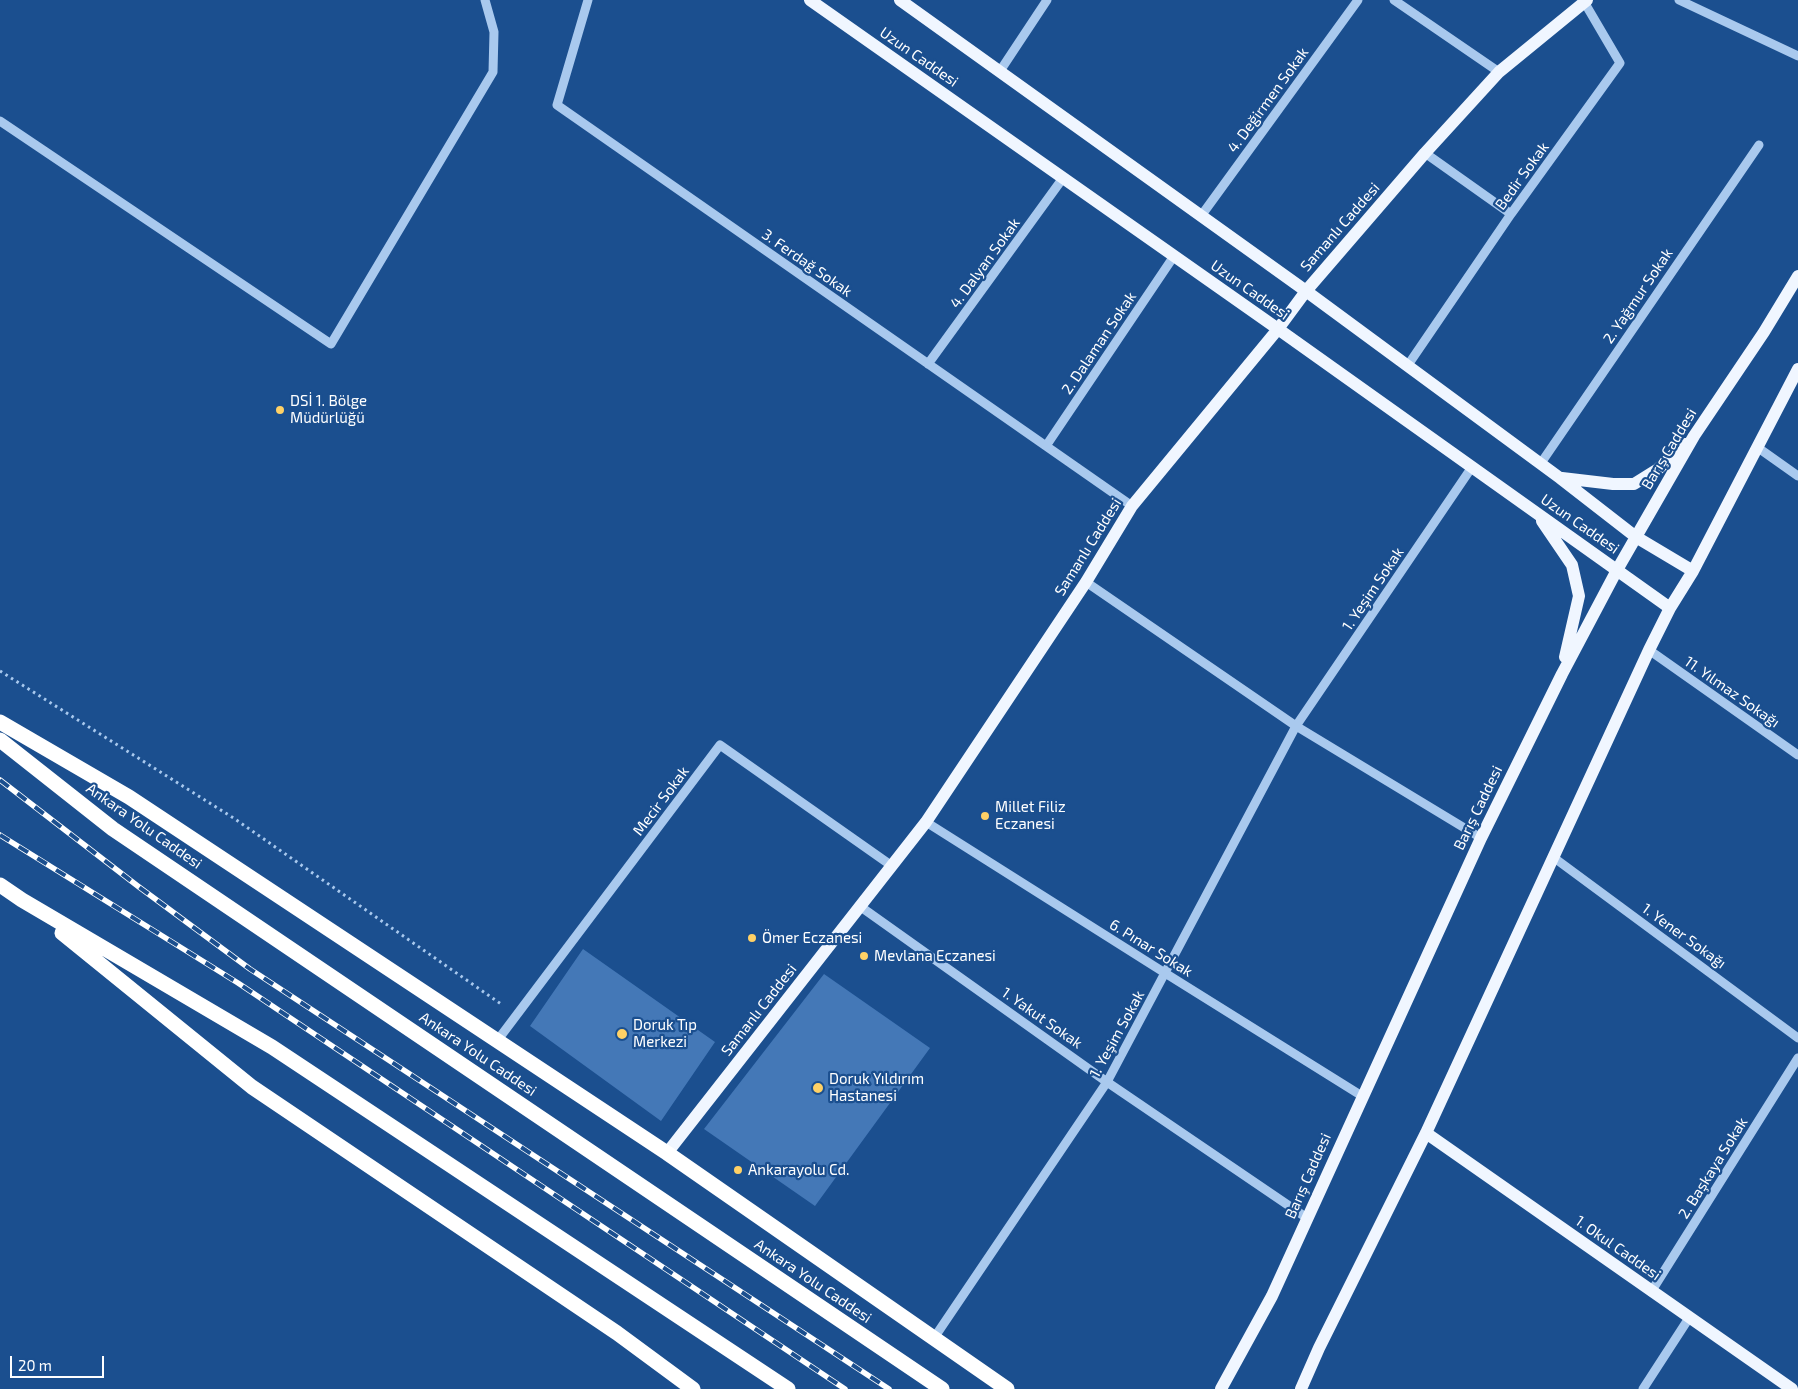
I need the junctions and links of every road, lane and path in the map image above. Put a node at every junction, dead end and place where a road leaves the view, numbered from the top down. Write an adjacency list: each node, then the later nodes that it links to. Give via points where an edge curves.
1 (485, 0): 13 (street, via 494,32 493,72 331,344)
2 (588, 0): 23 (street, 3. Ferdağ Sokak, via 557,104)
3 (810, 0): 16 (main road, Uzun Caddesi)
4 (900, 0): 11 (main road, Uzun Caddesi)
5 (1047, 0): 11 (street)
6 (1358, 0): 18 (street, 4. Değirmen Sokak)
7 (1394, 0): 12 (street)
8 (1679, 0): 10 (street)
9 (1585, 1): 12 (main road, Samanlı Caddesi); 17 (street, Bedir Sokak, via 1620,64)
10 (1798, 56)
11 (1000, 71): 18 (main road, Uzun Caddesi)
12 (1499, 72): 15 (main road, Samanlı Caddesi)
13 (0, 121)
14 (1759, 145): 29 (street, 2. Yağmur Sokak)
15 (1425, 152): 17 (street); 21 (main road, Samanlı Caddesi)
16 (1063, 178): 19 (main road, Uzun Caddesi); 23 (street, 4. Dalyan Sokak)
17 (1511, 214): 24 (street, Bedir Sokak)
18 (1201, 216): 21 (main road, Uzun Caddesi)
19 (1174, 256): 22 (main road, Uzun Caddesi); 27 (street, 2. Dalaman Sokak)
20 (1798, 276): 26 (main road, Barış Caddesi)
21 (1306, 291): 22 (main road, Samanlı Caddesi); 24 (main road, Uzun Caddesi)
22 (1278, 329): 30 (main road, Uzun Caddesi); 33 (main road, Samanlı Caddesi)
23 (928, 364): 27 (street, 3. Ferdağ Sokak)
24 (1408, 365): 29 (main road, Uzun Caddesi)
25 (1798, 369): 28 (main road)
26 (1694, 436): 32 (main road, via 1658,469 1634,484); 35 (main road, Barış Caddesi)
27 (1046, 446): 33 (street, 3. Ferdağ Sokak)
28 (1757, 447): 31 (street); 37 (main road)
29 (1541, 463): 32 (main road, Uzun Caddesi)
30 (1472, 467): 34 (main road, Uzun Caddesi); 44 (street, 1. Yeşim Sokak)
31 (1798, 476)
32 (1560, 478): 35 (main road, Uzun Caddesi)
33 (1132, 506): 38 (main road, Samanlı Caddesi)
34 (1536, 513): 36 (main road, Uzun Caddesi); 42 (main road, via 1572,565 1579,596)
35 (1636, 537): 36 (main road, Barış Caddesi); 37 (main road, Uzun Caddesi)
36 (1617, 570): 39 (main road, Uzun Caddesi); 42 (main road, Barış Caddesi)
37 (1693, 572): 39 (main road)
38 (1086, 582): 44 (street); 47 (main road, Samanlı Caddesi)
39 (1670, 608): 40 (main road)
40 (1650, 650): 46 (street, 11. Yılmaz Sokağı); 49 (main road)
41 (0, 671): 55 (path, via 235,819)
42 (1562, 674): 48 (main road, Barış Caddesi)
43 (0, 722): 57 (highway, via 129,797)
44 (1296, 726): 48 (street); 54 (street, 1. Yeşim Sokak)
45 (0, 740): 71 (highway, Ankara Yolu Caddesi, via 113,829)
46 (1798, 755)
47 (926, 822): 50 (main road, Samanlı Caddesi); 54 (street, 6. Pınar Sokak)
48 (1481, 838): 60 (main road, Barış Caddesi)
49 (1553, 857): 56 (street, 1. Yener Sokağı); 61 (main road)
50 (892, 866): 53 (main road, Samanlı Caddesi); 55 (street, Mecir Sokak, via 720,745)
51 (0, 885): 52 (highway)
52 (22, 900): 66 (highway, via 252,1087); 70 (highway, via 272,1047)
53 (861, 907): 59 (street, 1. Yakut Sokak); 62 (main road, Samanlı Caddesi)
54 (1165, 973): 59 (street, 1. Yeşim Sokak); 60 (street, 6. Pınar Sokak)
55 (517, 1015): 57 (street, Mecir Sokak)
56 (1798, 1038)
57 (497, 1042): 62 (highway)
58 (1798, 1058): 64 (street, 2. Başkaya Sokak)
59 (1107, 1082): 63 (street, 1. Yakut Sokak); 67 (street, 1. Yeşim Sokak)
60 (1362, 1096): 63 (main road, Barış Caddesi)
61 (1426, 1133): 64 (main road, 1. Okul Caddesi); 74 (main road)
62 (667, 1153): 67 (highway)
63 (1307, 1218): 73 (main road, Barış Caddesi, via 1272,1296)
64 (1651, 1292): 65 (main road, 1. Okul Caddesi)
65 (1689, 1318): 75 (street); 76 (main road, 1. Okul Caddesi)
66 (617, 1333): 68 (highway); 69 (highway)
67 (934, 1338): 72 (highway)
68 (693, 1389)
69 (704, 1389)
70 (788, 1389)
71 (942, 1389)
72 (1007, 1389)
73 (1222, 1389)
74 (1301, 1389)
75 (1643, 1389)
76 (1792, 1389)

